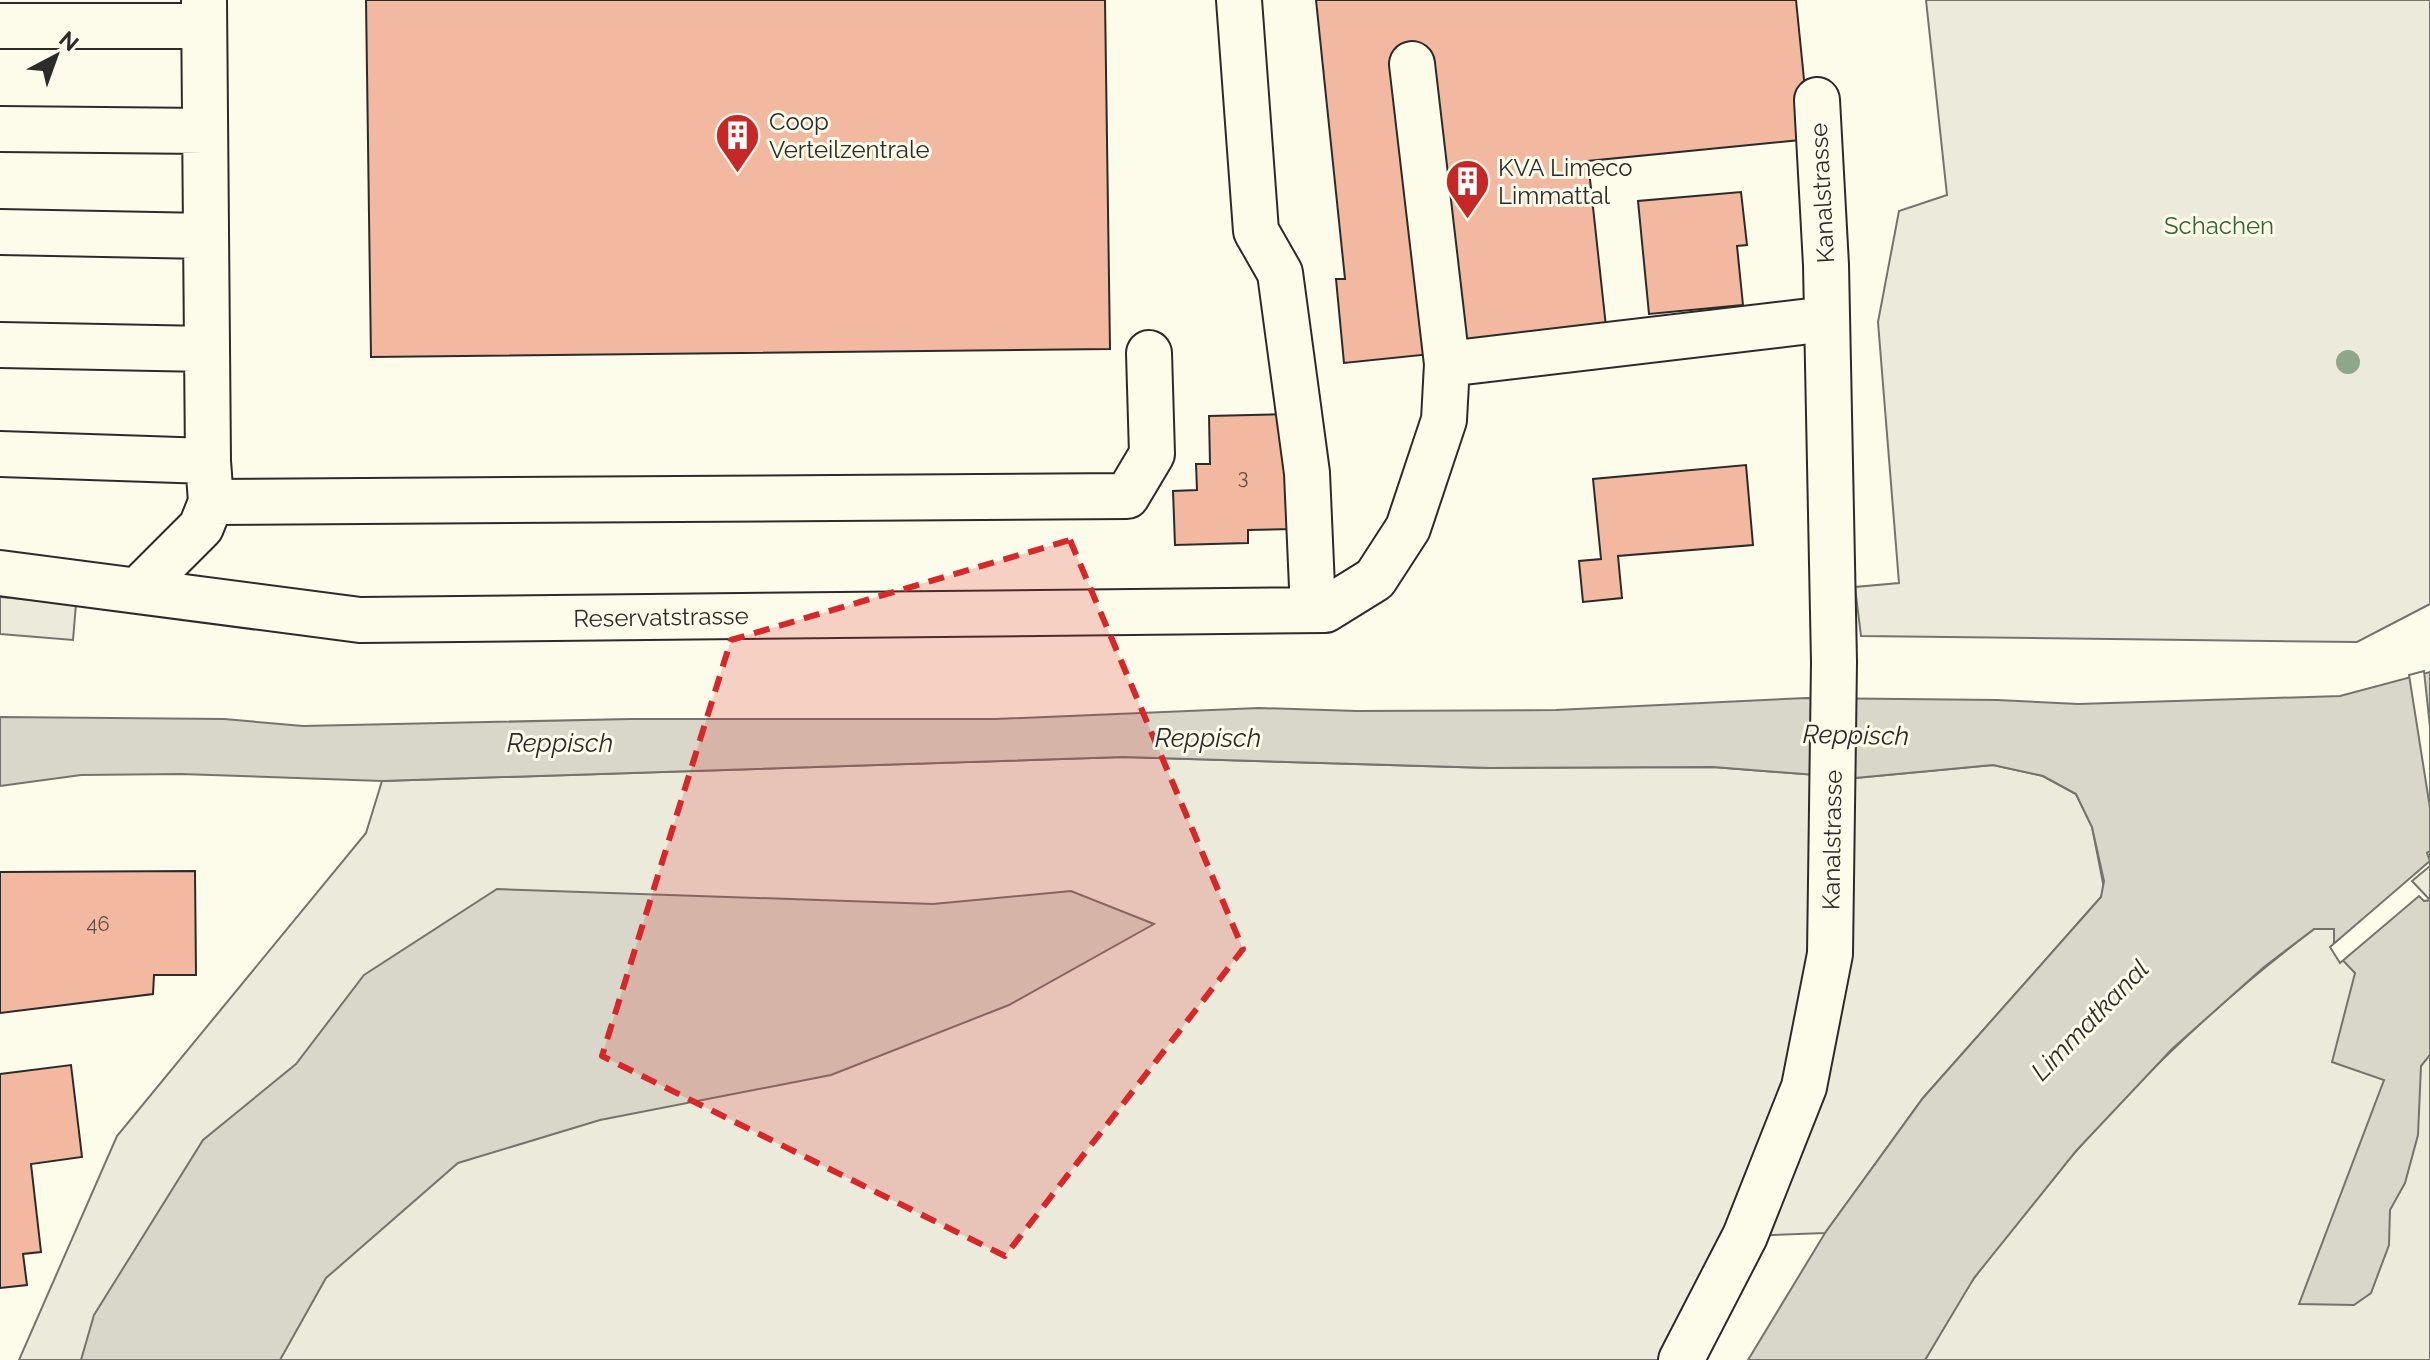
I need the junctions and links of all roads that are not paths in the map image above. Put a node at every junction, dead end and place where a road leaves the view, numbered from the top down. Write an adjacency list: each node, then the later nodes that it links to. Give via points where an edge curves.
1 (1239, 0): 19 (street, via 1256,231 1280,273)
2 (204, 13): 3 (street); 7 (street)
3 (0, 26)
4 (1412, 64): 14 (street)
5 (1817, 100): 10 (street, Kanalstrasse)
6 (0, 129): 7 (street)
7 (205, 131): 9 (street)
8 (0, 232): 9 (street)
9 (206, 236): 12 (street)
10 (1827, 319): 14 (street); 20 (street, Kanalstrasse, via 1835,790 1830,954 1804,1087 1745,1236)
11 (0, 345): 12 (street)
12 (207, 349): 16 (street)
13 (1149, 353): 16 (street, via 1152,454 1127,496)
14 (1447, 364): 19 (street, via 1444,420 1408,528 1375,579)
15 (0, 454): 16 (street)
16 (209, 482): 18 (street, via 201,527)
17 (0, 573): 18 (street, Reservatstrasse)
18 (139, 589): 19 (street, Reservatstrasse, via 360,620)
19 (1319, 610)
20 (1681, 1360)

